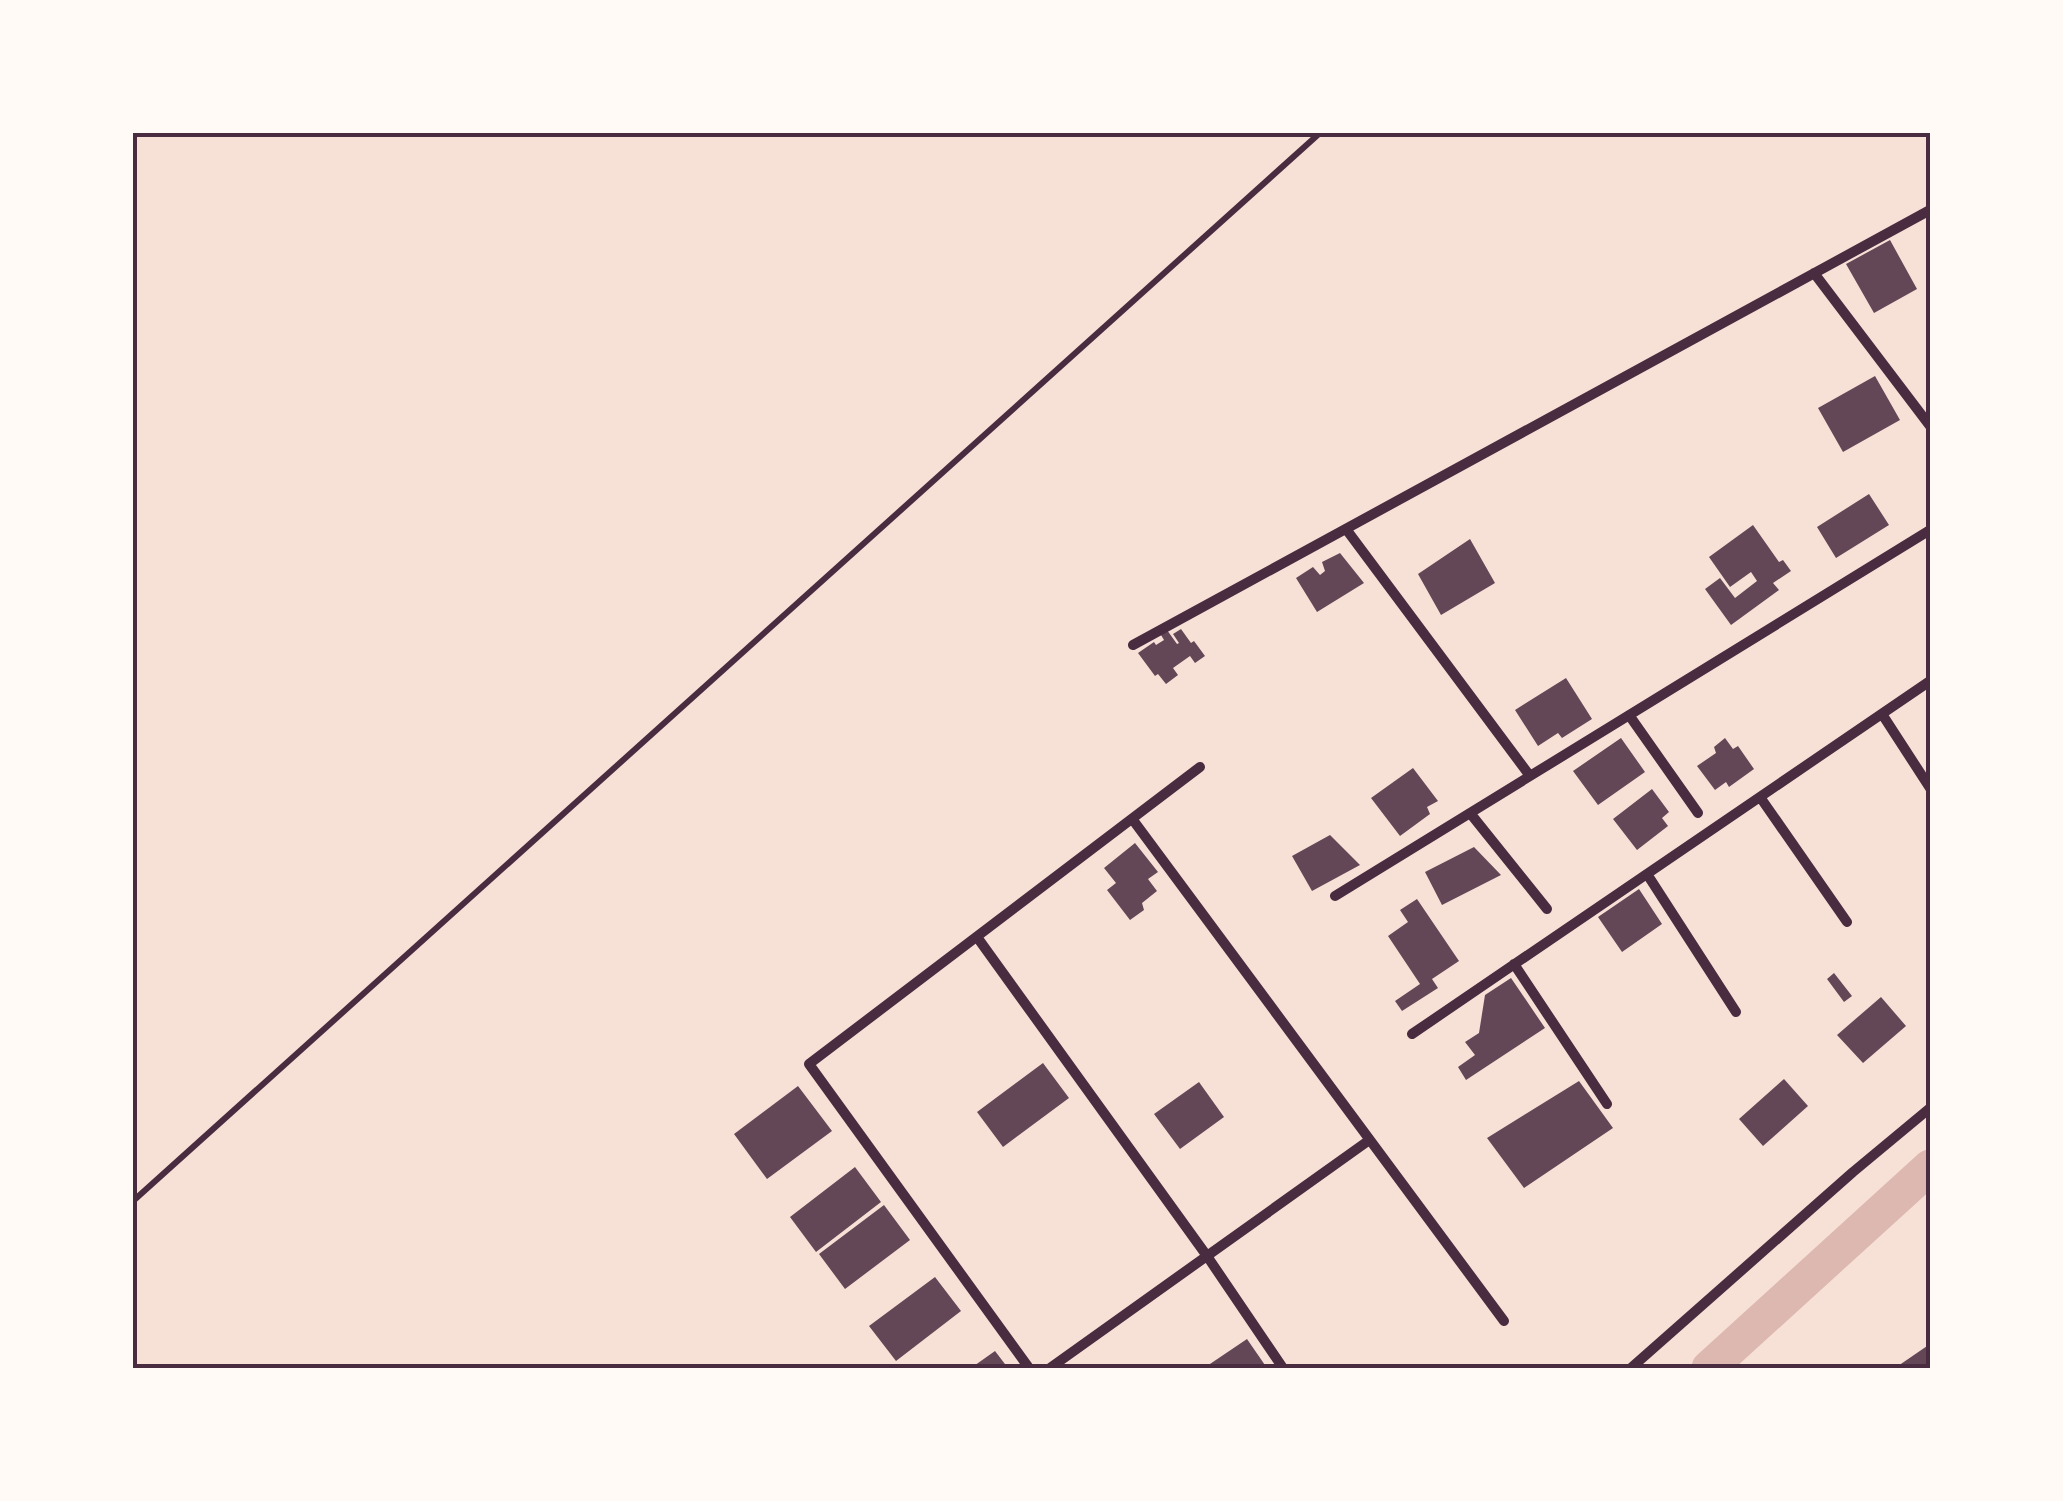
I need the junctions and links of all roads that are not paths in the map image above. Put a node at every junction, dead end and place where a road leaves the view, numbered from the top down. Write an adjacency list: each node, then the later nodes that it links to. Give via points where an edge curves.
1 (1320, 132): 29 (lane)
2 (1930, 210): 3 (street)
3 (1814, 274): 4 (street); 5 (street)
4 (1930, 426)
5 (1346, 529): 7 (street); 12 (street)
6 (1930, 530): 10 (street)
7 (1134, 645)
8 (1930, 680): 9 (street)
9 (1882, 714): 13 (street); 14 (street)
10 (1629, 716): 12 (street); 16 (street)
11 (1200, 767): 17 (street)
12 (1530, 776): 15 (street)
13 (1930, 788)
14 (1760, 797): 18 (street); 21 (street)
15 (1470, 813): 19 (street); 20 (street)
16 (1698, 813)
17 (1133, 820): 22 (street); 28 (street)
18 (1647, 874): 23 (street); 24 (street)
19 (1336, 896)
20 (1547, 909)
21 (1847, 922)
22 (977, 937): 30 (street); 32 (street, via 809,1064)
23 (1514, 964): 25 (street); 26 (street)
24 (1736, 1012)
25 (1412, 1034)
26 (1606, 1104)
27 (1930, 1108): 35 (street)
28 (1368, 1141): 30 (street); 31 (street)
29 (132, 1202)
30 (1207, 1256): 33 (street); 34 (street)
31 (1504, 1321)
32 (1030, 1368)
33 (1050, 1368)
34 (1284, 1368)
35 (1631, 1368)

